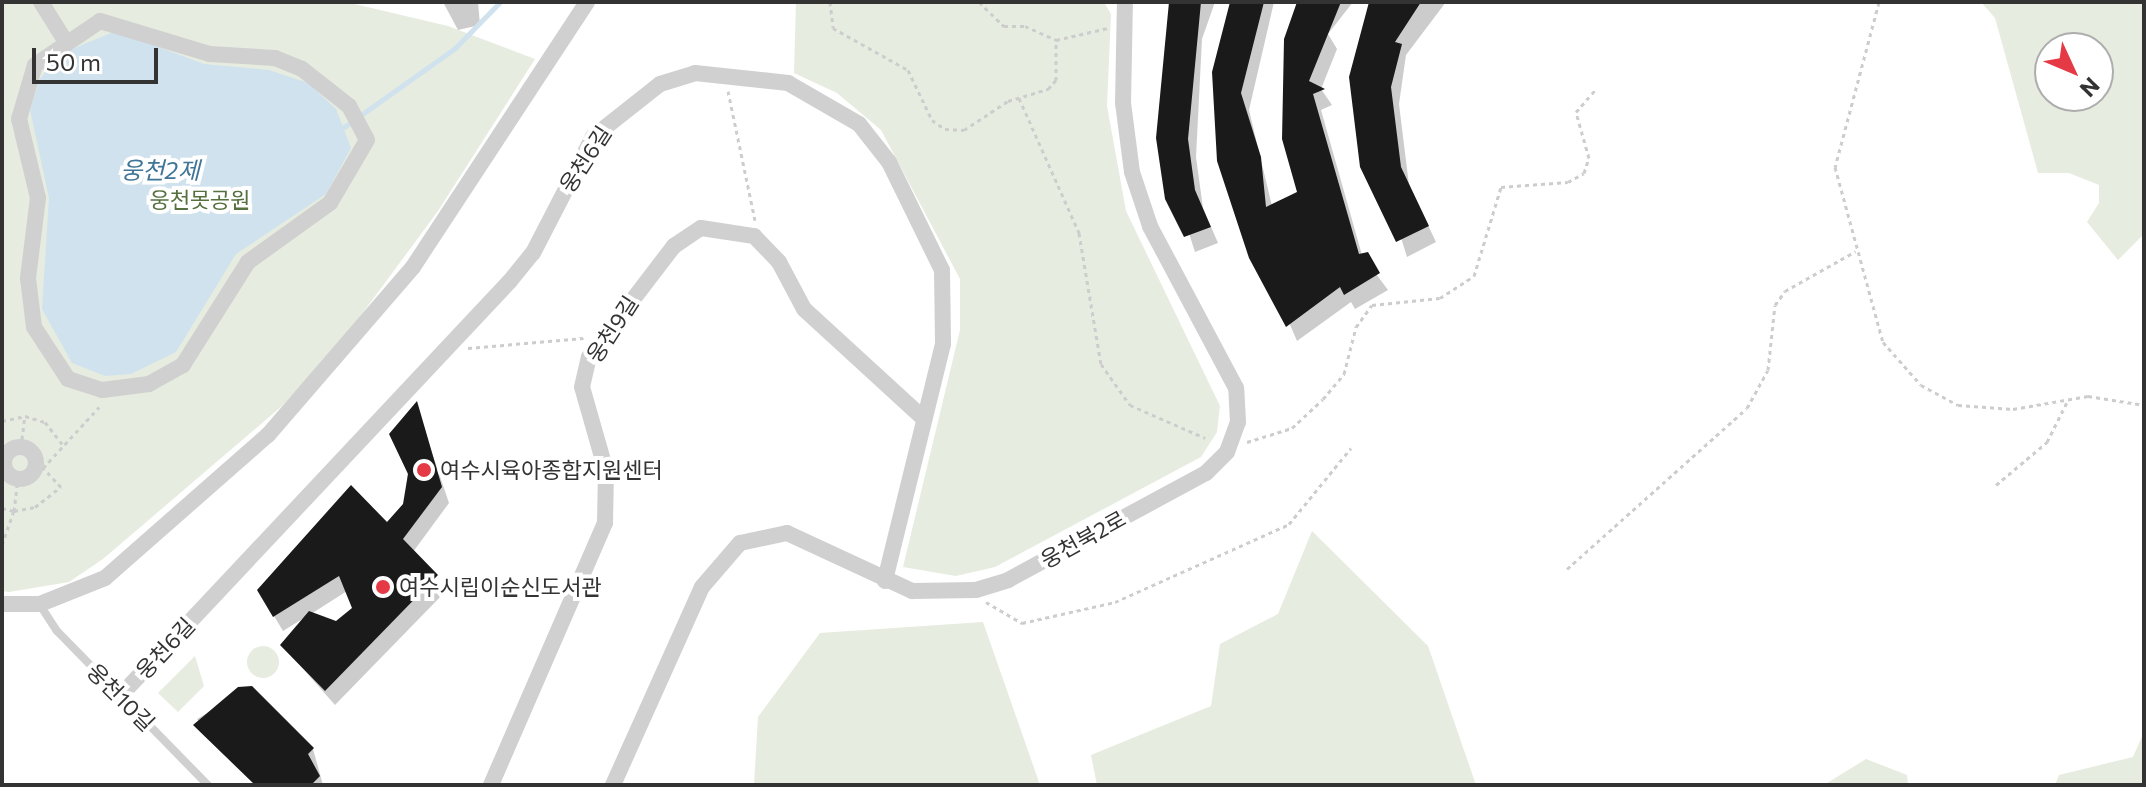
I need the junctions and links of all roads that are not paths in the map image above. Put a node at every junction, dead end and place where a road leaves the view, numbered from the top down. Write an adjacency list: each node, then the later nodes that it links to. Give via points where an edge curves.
1 (41, 2): 4 (street)
2 (587, 2): 9 (street, via 477,177 324,377 211,491 126,563)
3 (1125, 2): 7 (street, 웅천북2로, via 1123,103 1132,172 1150,226 1236,388 1232,443 1206,473 1008,580 976,590 924,593)
4 (64, 39): 4 (street, via 100,21 210,54 275,58 349,106 367,140 330,203 277,235 248,262 183,365 149,384 95,389 62,372 28,303 38,198 20,103 35,65)
5 (923, 418): 7 (street, 웅천6길); 10 (street, 웅천6길, via 943,344 946,296 942,270 889,162 859,124 815,95 724,71 660,84 609,120 575,167 533,253); 12 (street, 웅천9길, via 804,309 779,262 754,236 723,226 690,233 604,337 582,387 606,471 605,523)
6 (3, 463): 6 (street, via 18,479 39,468 32,452 21,447)
7 (885, 581): 13 (street, 웅천북2로, via 787,533 760,534 731,549 702,587)
8 (2, 604): 9 (street)
9 (40, 604): 10 (lane, 웅천10길)
10 (120, 696): 11 (lane, 웅천10길)
11 (208, 785)
12 (491, 785)
13 (613, 785)

